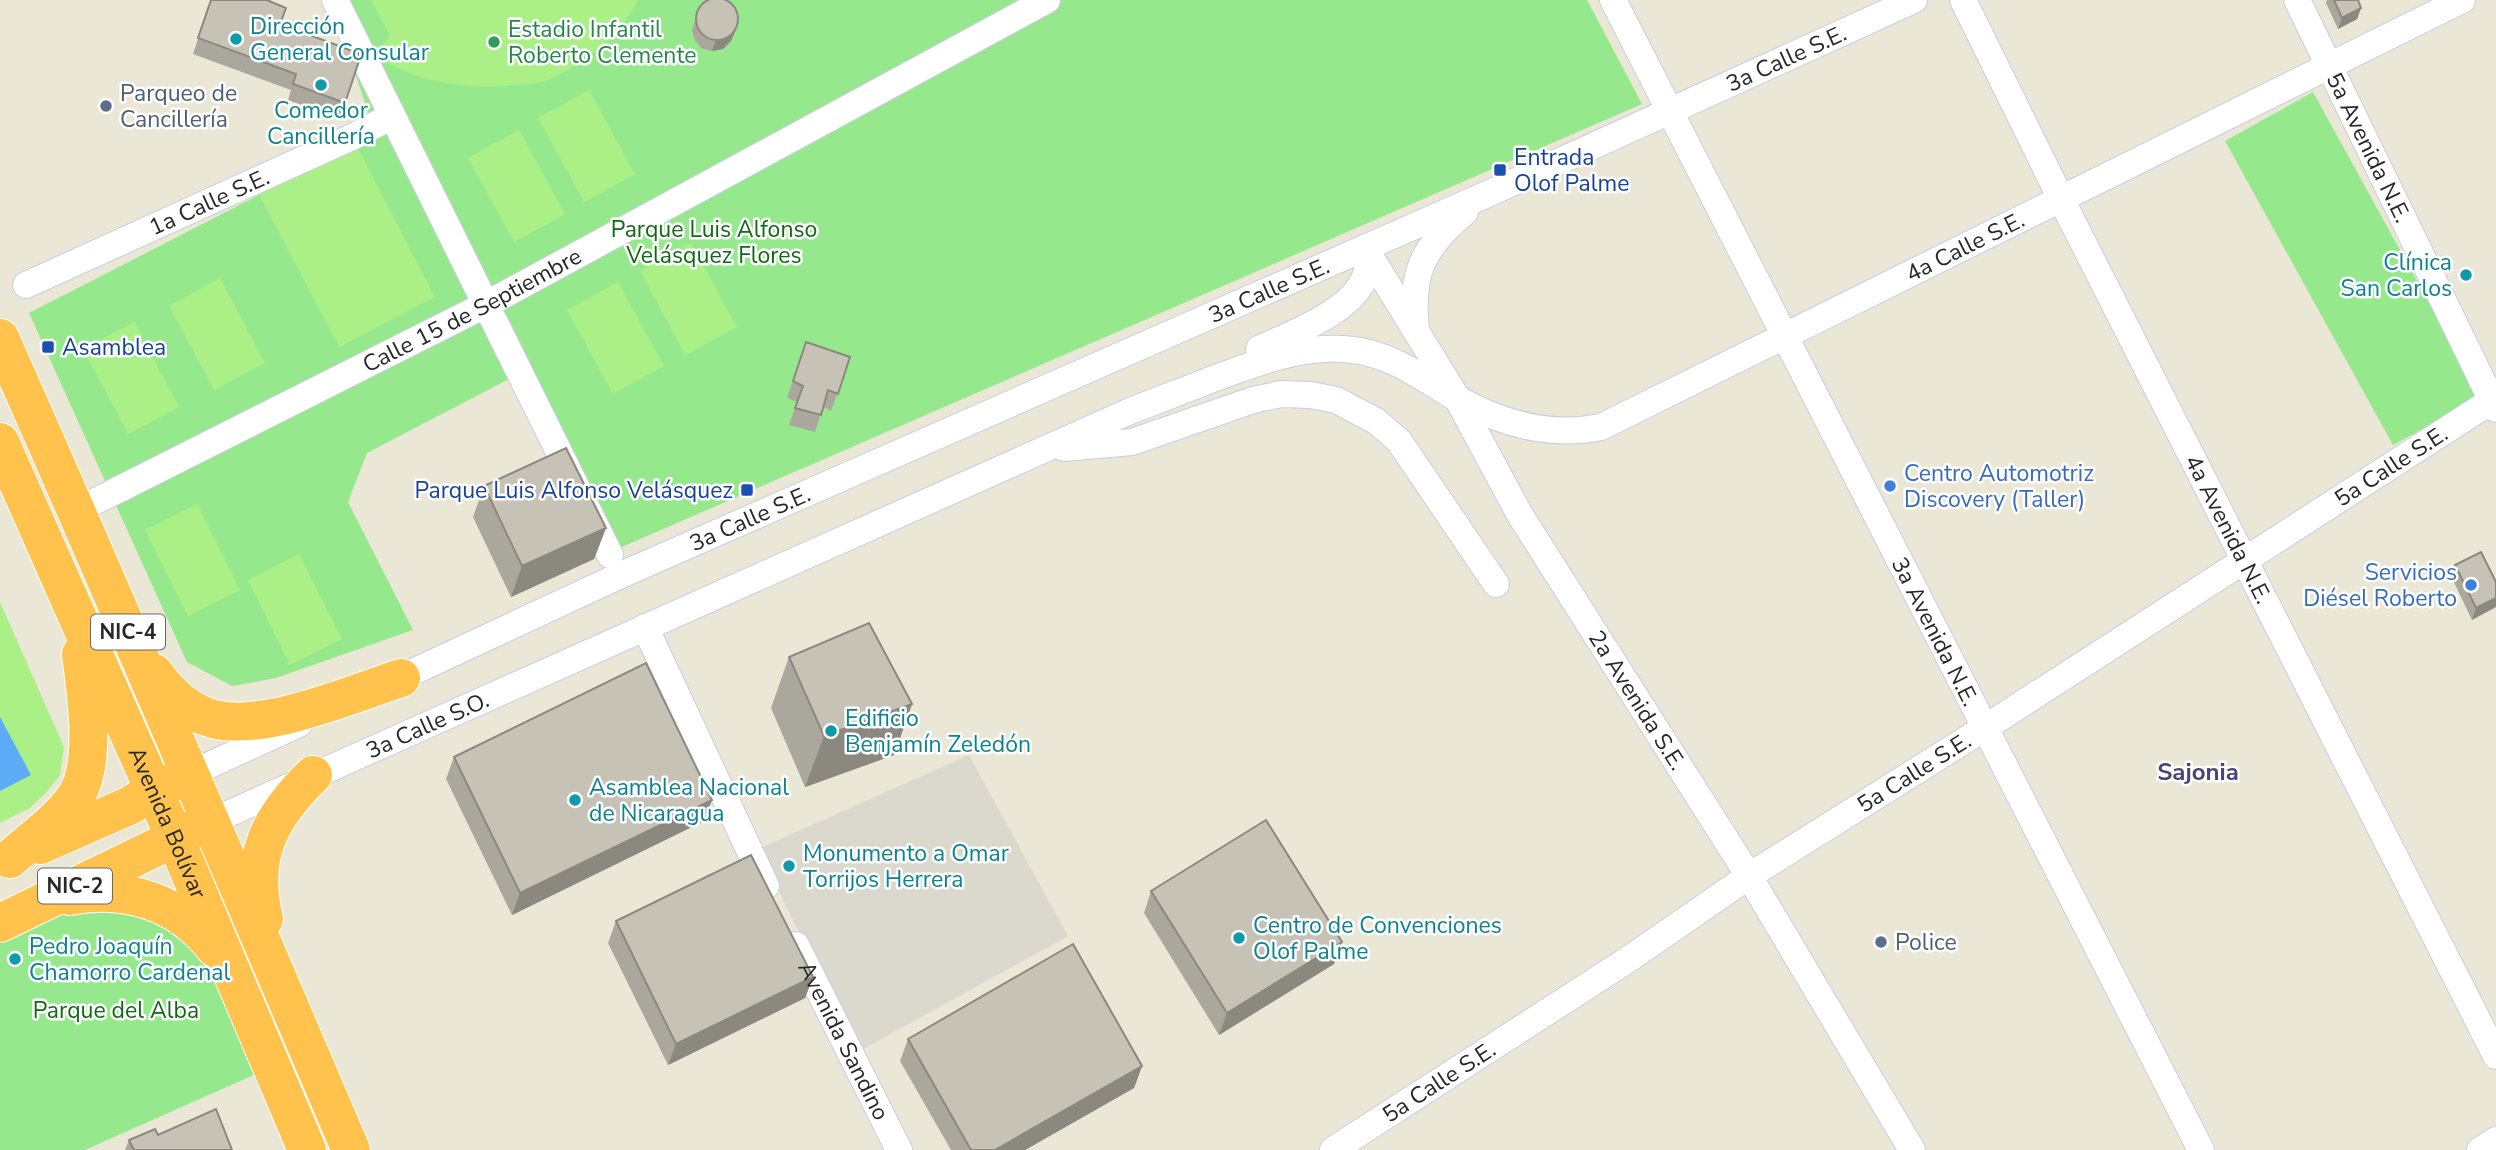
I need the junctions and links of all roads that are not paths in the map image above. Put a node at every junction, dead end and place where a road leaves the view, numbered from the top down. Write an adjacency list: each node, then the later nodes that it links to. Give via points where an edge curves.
1 (335, 0): 10 (street)
2 (1047, 0): 15 (street, Calle 15 de Septiembre)
3 (1613, 0): 9 (street, 3a Avenida N.E.)
4 (1913, 0): 9 (street, 3a Calle S.E.)
5 (1963, 0): 12 (street, 4a Avenida N.E.)
6 (2297, 0): 8 (street, 5a Avenida N.E.)
7 (2462, 0): 8 (street, 4a Calle S.E.)
8 (2329, 66): 12 (street, 4a Calle S.E.); 20 (street, 5a Avenida N.E.)
9 (1671, 112): 11 (street, 3a Calle S.E.); 17 (street, 3a Avenida N.E.)
10 (392, 116): 14 (street, 1a Calle S.E.); 15 (street)
11 (1492, 192): 13 (street, 3a Calle S.E.); 16 (street, via 1442,231 1423,257 1415,288)
12 (2061, 199): 17 (street, 4a Calle S.E.); 25 (street, 4a Avenida N.E.)
13 (1365, 248): 16 (street, 2a Avenida S.E.); 21 (street, via 1362,282 1333,312); 26 (street, 3a Calle S.E.)
14 (26, 285)
15 (487, 304): 24 (street, Calle 15 de Septiembre); 26 (street)
16 (1416, 331): 19 (street, 2a Avenida S.E.)
17 (1786, 335): 19 (street, 4a Calle S.E., via 1601,427 1536,429); 32 (street, 3a Avenida N.E.)
18 (0, 338): 24 (highway, NIC-4)
19 (1457, 398): 21 (street, via 1400,363 1366,352 1300,350); 39 (street, 2a Avenida S.E., via 1520,515)
20 (2495, 402): 25 (street, 5a Calle S.E.)
21 (1128, 412): 23 (street)
22 (0, 442): 28 (highway, NIC-4)
23 (1041, 450): 27 (street, via 1132,442 1281,394 1336,400 1376,421 1399,441); 29 (street)
24 (76, 510): 30 (highway, NIC-4)
25 (2245, 561): 32 (street, 5a Calle S.E.); 44 (street, 4a Avenida N.E.)
26 (616, 565): 31 (street)
27 (1496, 584)
28 (76, 614): 35 (highway, Avenida Bolívar / NIC-4); 38 (highway, via 88,729 81,786 63,811)
29 (645, 627): 34 (street, 3a Calle S.O.); 48 (street, Avenida Sandino, via 745,845)
30 (132, 641): 31 (highway, via 172,694 187,707 215,719 240,722 278,716); 33 (highway, NIC-4)
31 (401, 678): 33 (street)
32 (1983, 729): 39 (street, 5a Calle S.E.); 51 (street, 3a Avenida N.E.)
33 (190, 774): 35 (highway, NIC-2); 36 (highway, NIC-4)
34 (313, 775): 36 (street, 3a Calle S.O.); 43 (highway, via 272,826 261,850 258,874 264,919)
35 (153, 790): 37 (highway, Avenida Bolívar / NIC-4); 38 (highway, NIC-2)
36 (210, 822): 37 (highway, NIC-2); 43 (highway, Avenida Bolívar / NIC-4)
37 (175, 838): 40 (highway, NIC-2); 42 (highway, Avenida Bolívar / NIC-4)
38 (5, 861)
39 (1749, 876): 49 (street, 5a Calle S.E.); 50 (street, 2a Avenida S.E.)
40 (44, 901): 41 (highway, NIC-2); 42 (highway, via 98,893 154,900 196,927)
41 (0, 923)
42 (229, 966): 46 (highway, Avenida Bolívar / NIC-4)
43 (307, 1047): 47 (highway, Avenida Bolívar / NIC-4)
44 (2496, 1056)
45 (2496, 1140): 52 (street)
46 (307, 1150)
47 (351, 1150)
48 (899, 1150)
49 (1333, 1150)
50 (1912, 1150)
51 (2201, 1150)
52 (2480, 1150)

